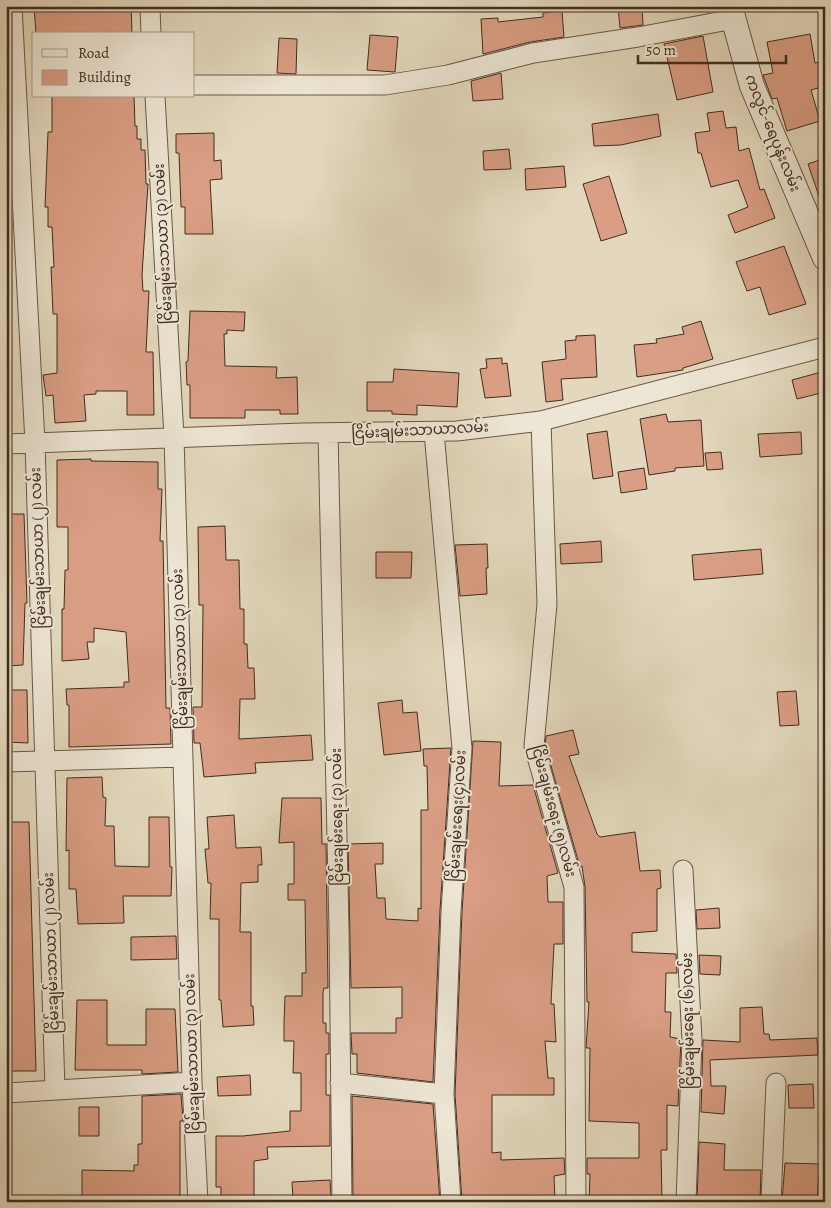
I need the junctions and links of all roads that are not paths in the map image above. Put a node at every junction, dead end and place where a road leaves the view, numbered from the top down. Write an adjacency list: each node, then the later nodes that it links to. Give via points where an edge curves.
1 (12, 6): 13 (street, ငြိမ်းချမ်းသာယာ (၂) လမ်း)
2 (150, 8): 4 (street)
3 (732, 13): 5 (street, via 638,37 533,53 448,75 385,85); 7 (street, ကလွင်-ရေပုန်းလမ်း, via 752,86)
4 (151, 32)
5 (195, 85)
6 (155, 98): 12 (street, ငြိမ်းချမ်းသာယာ (၃) လမ်း)
7 (825, 258)
8 (825, 348): 9 (street, ငြိမ်းချမ်းသာယာလမ်း)
9 (541, 421): 10 (street, ငြိမ်းချမ်းသာယာလမ်း); 28 (street, ငြိမ်းချမ်းရေး (၅)လမ်း, via 547,604 534,746 574,887)
10 (434, 432): 11 (street, ငြိမ်းချမ်းသာယာလမ်း); 24 (street, ငြိမ်းချမ်းရေး(၄)လမ်း, via 462,748)
11 (328, 433): 12 (street, ငြိမ်းချမ်းသာယာလမ်း); 20 (street, ငြိမ်းချမ်းရေး (၃) လမ်း)
12 (174, 437): 13 (street, ငြိမ်းချမ်းသာယာလမ်း); 15 (street, ငြိမ်းချမ်းသာယာ (၃) လမ်း)
13 (35, 443): 14 (street, ငြိမ်းချမ်းသာယာလမ်း); 16 (street, ငြိမ်းချမ်းသာယာ (၂) လမ်း)
14 (6, 444)
15 (183, 757): 16 (street); 19 (street, ငြိမ်းချမ်းသာယာ (၃) လမ်း)
16 (44, 761): 17 (street); 22 (street, ငြိမ်းချမ်းသာယာ (၂) လမ်း)
17 (6, 762)
18 (683, 870): 29 (street, ငြိမ်းချမ်းရေး (၆)လမ်း, via 692,1040)
19 (192, 1082): 22 (street); 25 (street, ငြိမ်းချမ်းသာယာ (၃) လမ်း)
20 (340, 1083): 24 (street); 26 (street, ငြိမ်းချမ်းရေး (၃) လမ်း)
21 (776, 1083): 30 (street)
22 (55, 1090): 23 (street)
23 (6, 1093)
24 (444, 1094): 27 (street, ငြိမ်းချမ်းရေး(၄)လမ်း)
25 (198, 1202)
26 (342, 1202)
27 (451, 1202)
28 (576, 1202)
29 (686, 1202)
30 (772, 1202)

